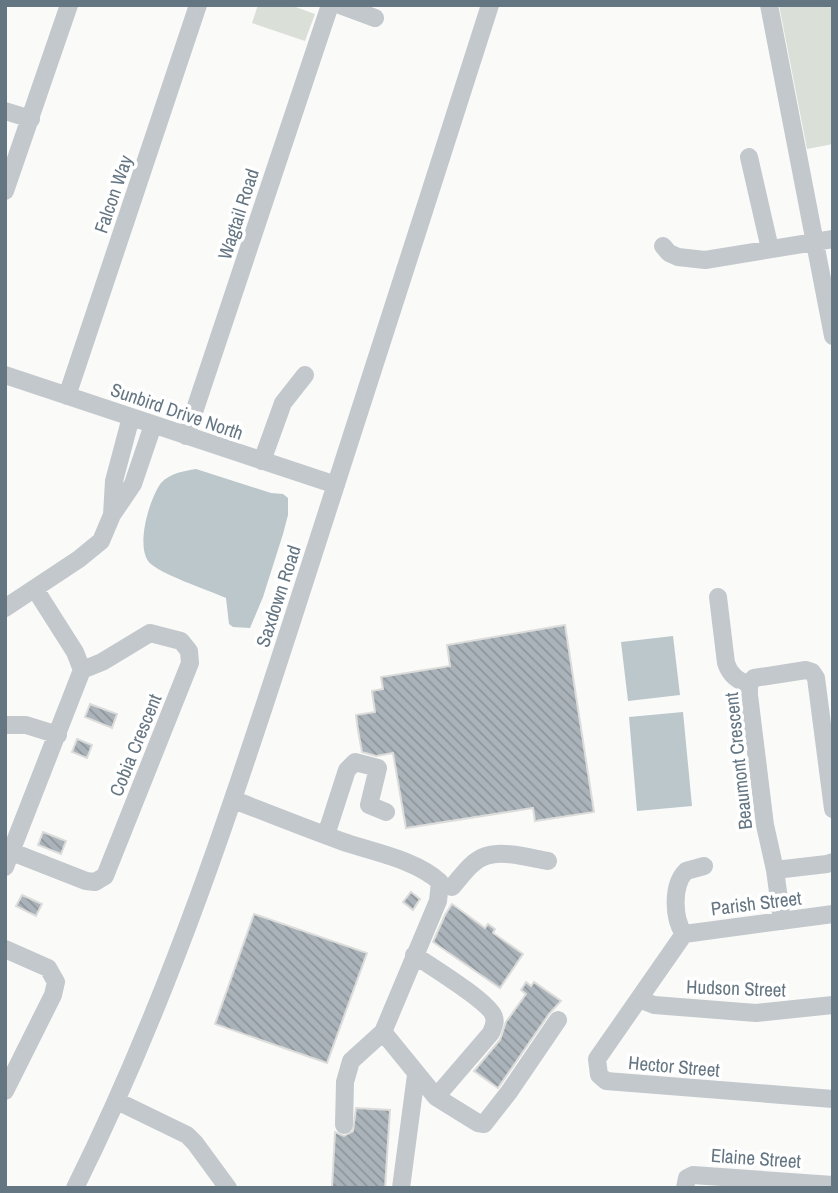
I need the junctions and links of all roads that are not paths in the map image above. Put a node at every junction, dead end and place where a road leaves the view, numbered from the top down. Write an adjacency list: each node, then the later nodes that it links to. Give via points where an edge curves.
1 (198, 5): 18 (street, Falcon Way)
2 (330, 5): 21 (street, Wagtail Road)
3 (340, 5): 7 (street)
4 (490, 5): 23 (street, Saxdown Road)
5 (769, 5): 12 (street)
6 (68, 6): 9 (street)
7 (376, 18)
8 (5, 111): 9 (street)
9 (31, 119): 11 (street)
10 (749, 157): 14 (street)
11 (5, 191)
12 (824, 241): 14 (street); 15 (street)
13 (663, 246): 14 (street, via 690,260)
14 (771, 249)
15 (833, 336)
16 (5, 375): 18 (street, Sunbird Drive North)
17 (305, 375): 22 (street, via 283,402)
18 (67, 396): 19 (street, Sunbird Drive North)
19 (131, 417): 20 (street, Sunbird Drive North); 24 (street, via 114,481)
20 (153, 425): 21 (street, Sunbird Drive North); 24 (street, via 133,484)
21 (186, 436): 22 (street, Sunbird Drive North)
22 (265, 453): 23 (street, Sunbird Drive North)
23 (336, 485): 32 (street, Saxdown Road)
24 (112, 514): 25 (street, via 107,531 94,547)
25 (35, 589): 27 (street); 28 (street)
26 (718, 597): 29 (street, via 729,671)
27 (5, 608)
28 (82, 670): 31 (street); 36 (street, Cobia Crescent, via 150,633 181,641 190,655 105,876 86,881)
29 (749, 685): 33 (street, Beaumont Crescent, via 758,677 812,672); 40 (street, Beaumont Crescent, via 765,825)
30 (5, 725): 31 (street, via 26,725)
31 (58, 735): 36 (street)
32 (234, 800): 35 (street); 55 (street, Saxdown Road)
33 (833, 809)
34 (386, 812): 35 (street, via 369,806 378,768 355,762 348,770)
35 (326, 835): 46 (street, via 406,863 440,882 438,901)
36 (9, 860)
37 (548, 861): 41 (street, via 485,856)
38 (833, 862): 40 (street)
39 (704, 866): 44 (street, via 686,871 678,883 677,921)
40 (775, 870): 43 (street, Beaumont Crescent)
41 (452, 887)
42 (833, 914): 43 (street, Parish Street)
43 (782, 921): 44 (street, Parish Street)
44 (684, 934): 47 (street, Hector Street)
45 (5, 948): 52 (street, via 48,968 55,982 53,995)
46 (414, 955): 50 (street); 53 (street, via 479,1000 494,1016 491,1033)
47 (639, 999): 48 (street, Hudson Street, via 654,1005 756,1013); 54 (street, Hector Street, via 597,1059 598,1075 606,1081)
48 (833, 1005)
49 (558, 1020): 53 (street, via 484,1124)
50 (383, 1032): 51 (street); 56 (street, via 351,1061 345,1082)
51 (416, 1075): 53 (street); 61 (street)
52 (5, 1091)
53 (436, 1097)
54 (833, 1100)
55 (114, 1107): 58 (street, Saxdown Road); 59 (street, via 178,1142); 60 (street, via 187,1135)
56 (344, 1125)
57 (833, 1185): 62 (street, Elaine Street, via 693,1175 687,1178)
58 (75, 1188)
59 (214, 1188)
60 (228, 1188)
61 (401, 1188)
62 (685, 1188)

